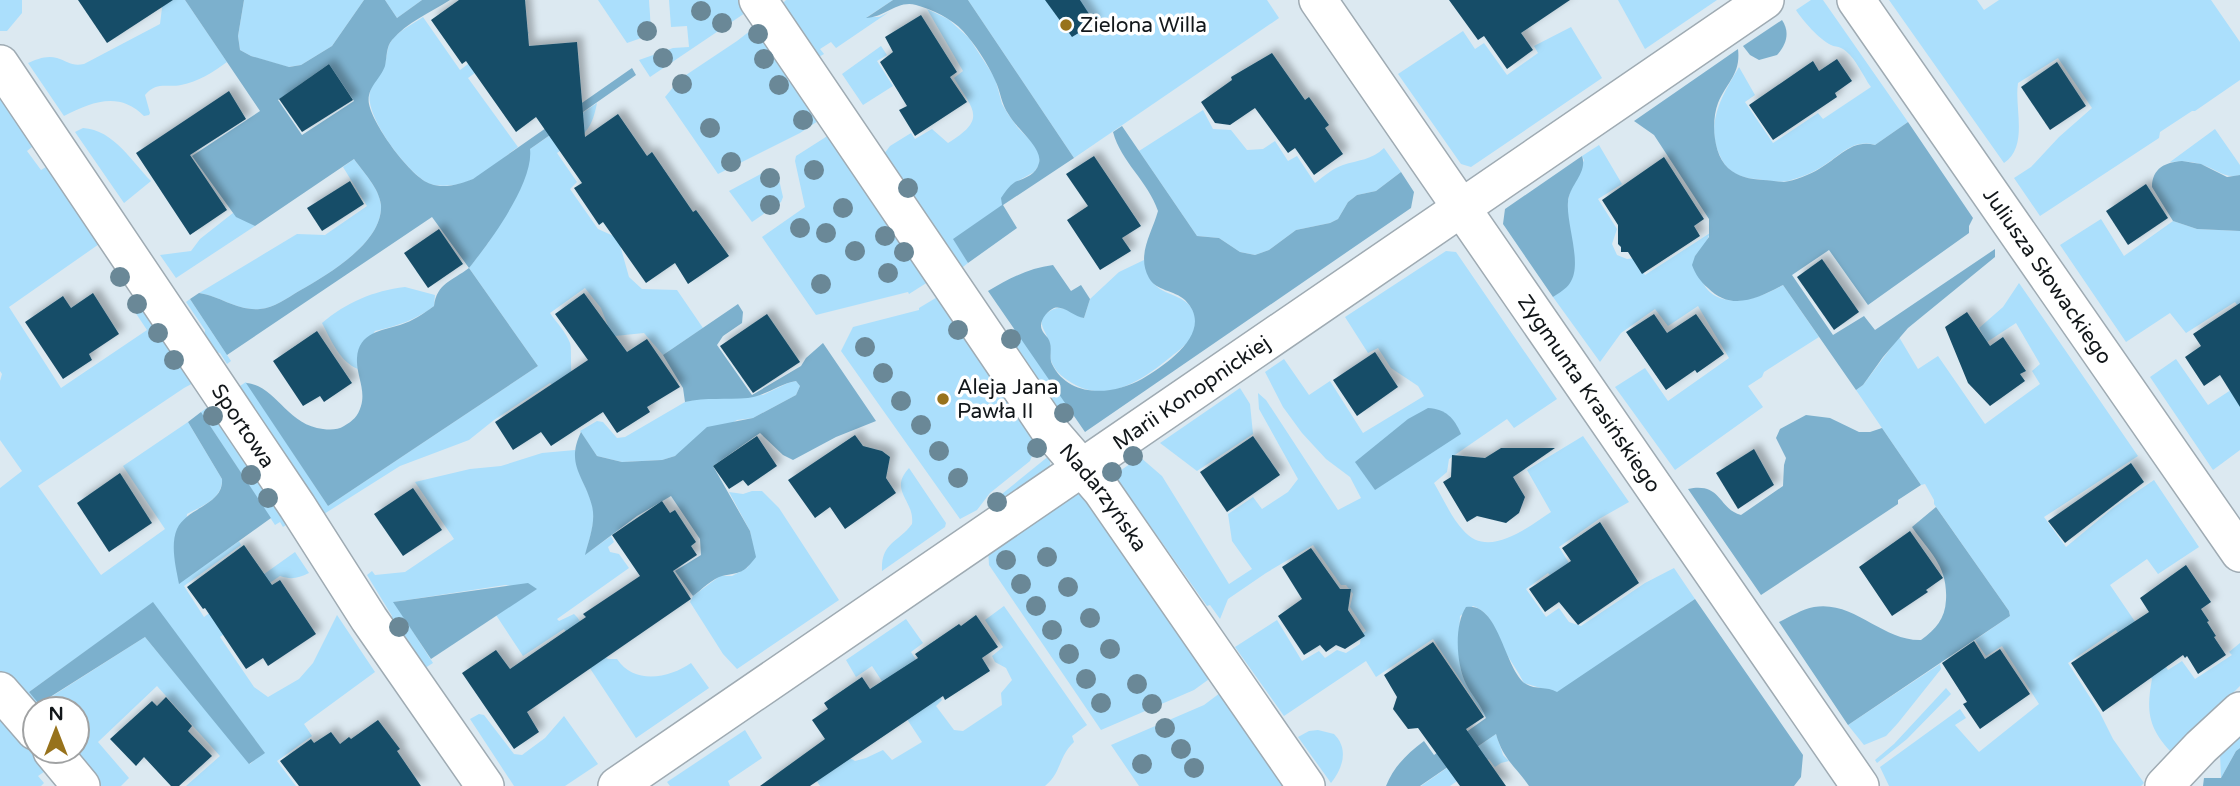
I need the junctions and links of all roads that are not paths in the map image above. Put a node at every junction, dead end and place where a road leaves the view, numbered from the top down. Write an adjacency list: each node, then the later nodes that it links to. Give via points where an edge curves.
1 (758, 0): 7 (street, Nadarzyńska, via 1051,431)
2 (1318, 0): 6 (street, Zygmunta Krasińskiego)
3 (1765, 0): 6 (street, Marii Konopnickiej)
4 (1856, 0): 8 (street, Juliusza Słowackiego)
5 (0, 64): 14 (street, Sportowa)
6 (1462, 208): 7 (street, Marii Konopnickiej); 17 (street, Zygmunta Krasińskiego)
7 (1082, 467): 15 (street, Marii Konopnickiej); 16 (street, Nadarzyńska)
8 (2240, 553)
9 (0, 691): 11 (street)
10 (2240, 711): 18 (street)
11 (21, 715)
12 (64, 765): 13 (street)
13 (81, 786)
14 (485, 786)
15 (617, 786)
16 (1306, 786)
17 (1860, 786)
18 (2164, 786)

